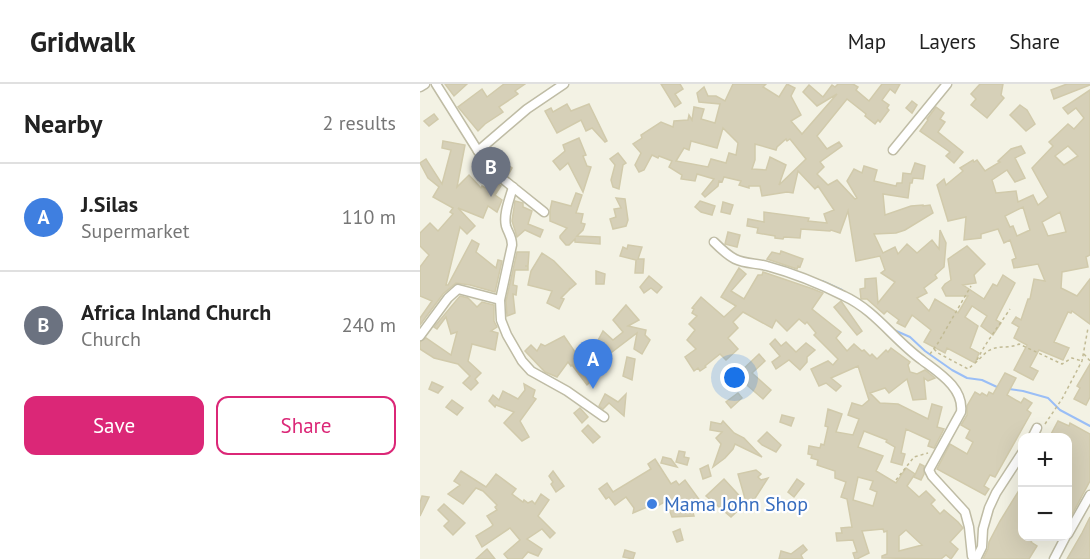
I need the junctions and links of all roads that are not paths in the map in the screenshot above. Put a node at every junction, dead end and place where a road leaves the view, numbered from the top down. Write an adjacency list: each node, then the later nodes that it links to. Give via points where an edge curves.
1 (425, 84): 5 (street)
2 (436, 84): 7 (street)
3 (564, 84): 7 (street)
4 (947, 84): 6 (street)
5 (420, 87)
6 (893, 150)
7 (478, 151): 8 (street)
8 (513, 187): 9 (street); 11 (street, via 506,211 512,244)
9 (544, 212)
10 (714, 242): 20 (street, via 735,259 786,272 865,308 958,392 961,412 930,467 930,474 965,512)
11 (500, 300): 12 (street, via 458,289); 13 (street, via 503,327 525,365)
12 (420, 336)
13 (604, 417)
14 (1037, 428): 15 (street)
15 (1034, 433)
16 (1018, 460): 20 (street, via 989,508)
17 (1090, 495): 18 (street)
18 (1072, 526)
19 (1064, 541): 21 (street)
20 (976, 559)
21 (1054, 559)

